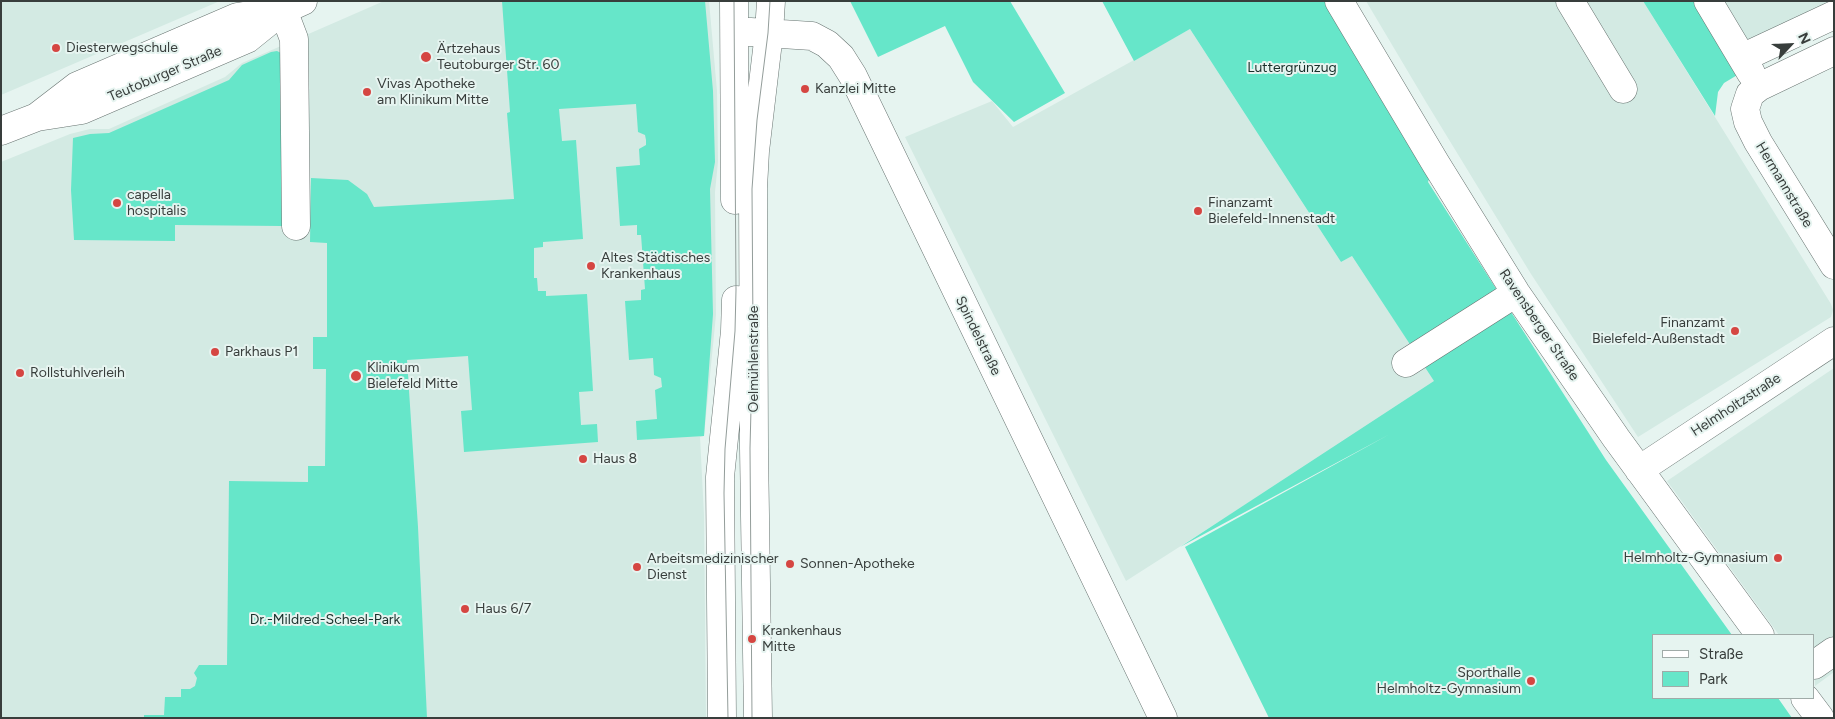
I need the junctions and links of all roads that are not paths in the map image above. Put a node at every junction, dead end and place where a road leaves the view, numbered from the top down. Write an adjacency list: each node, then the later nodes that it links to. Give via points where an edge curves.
1 (734, 1): 8 (street, Oelmühlenstraße)
2 (771, 1): 9 (street, Oelmühlenstraße)
3 (1339, 1): 17 (street, Ravensberger Straße)
4 (1570, 1): 12 (street)
5 (1708, 1): 11 (street)
6 (293, 6): 14 (street, Teutoburger Straße, via 247,39 82,110 37,117); 15 (street)
7 (1834, 15): 11 (street)
8 (735, 31): 9 (street, Spindelstraße); 25 (street, Oelmühlenstraße, via 735,331 720,487)
9 (769, 33): 26 (street, Oelmühlenstraße, via 753,188); 27 (street, Spindelstraße, via 812,36 841,57 853,76)
10 (1834, 50): 13 (street)
11 (1742, 58): 13 (street)
12 (1623, 90)
13 (1753, 94): 16 (street, Hermannstraße, via 1745,109 1748,122)
14 (1, 131)
15 (296, 226)
16 (1834, 265)
17 (1516, 292): 19 (street); 20 (street, Ravensberger Straße)
18 (1834, 341): 20 (street, Helmholtzstraße)
19 (1406, 363)
20 (1638, 470): 21 (street, Ravensberger Straße)
21 (1759, 634)
22 (1834, 650): 23 (street)
23 (1815, 664)
24 (1806, 699): 28 (street)
25 (722, 718)
26 (758, 718)
27 (1163, 718)
28 (1820, 718)

